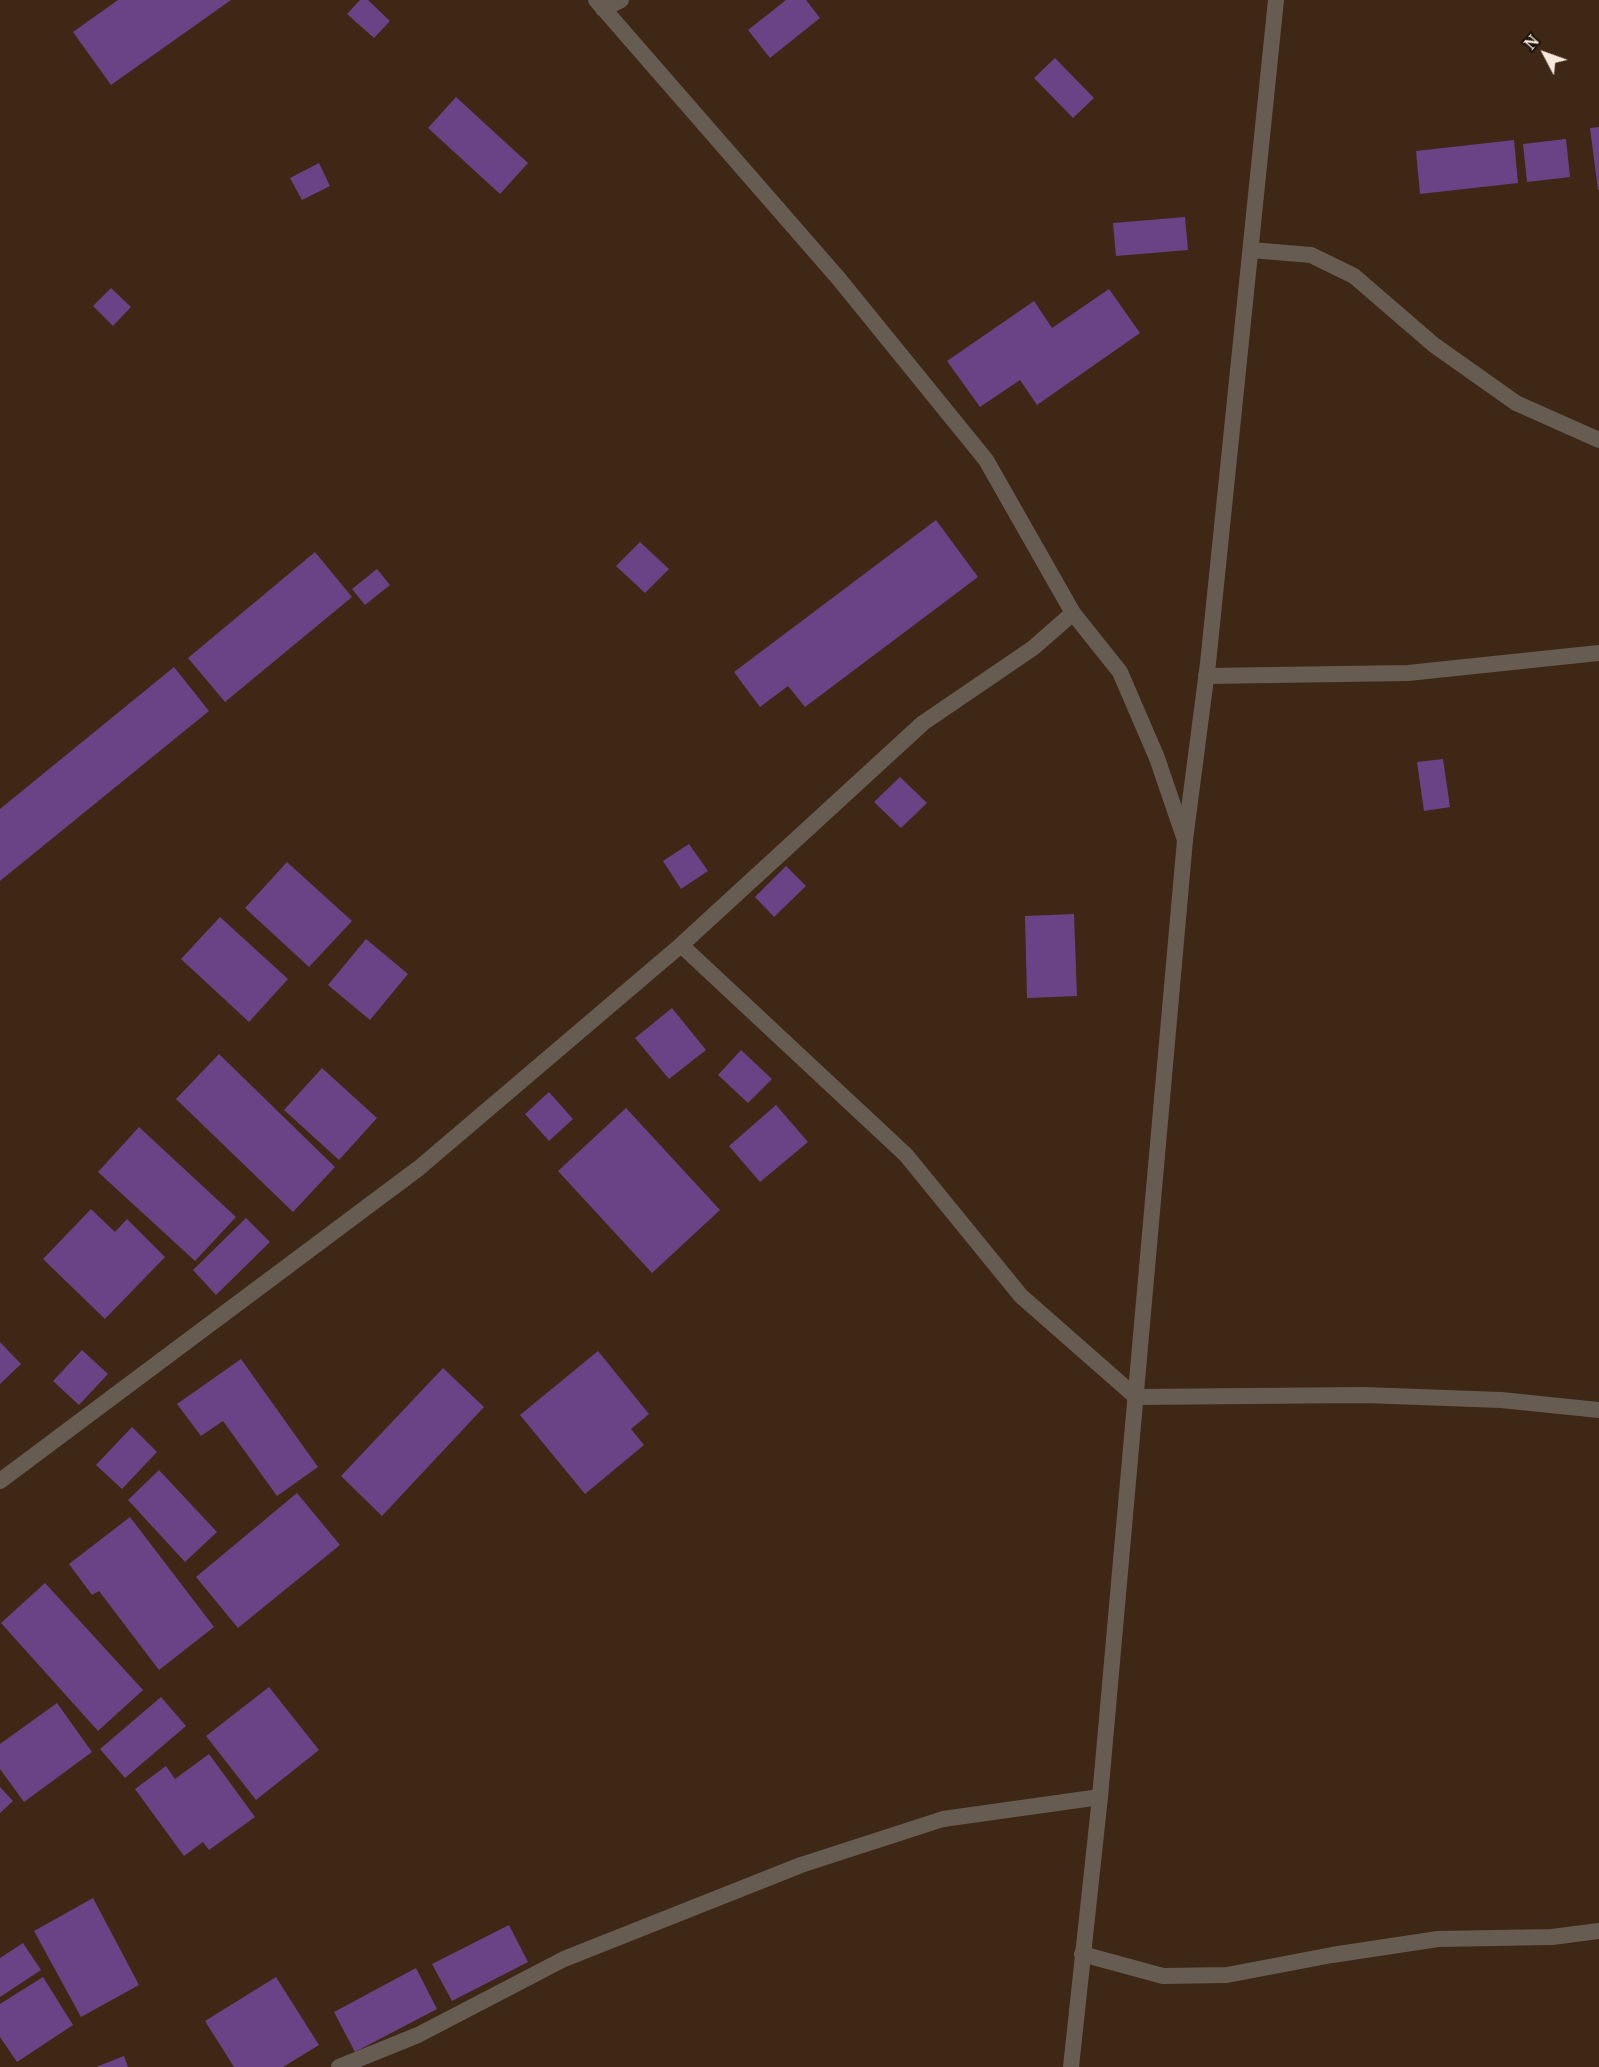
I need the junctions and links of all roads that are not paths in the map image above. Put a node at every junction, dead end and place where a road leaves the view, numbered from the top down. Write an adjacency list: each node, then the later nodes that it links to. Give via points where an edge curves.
1 (621, 0): 3 (street)
2 (1276, 0): 4 (street)
3 (599, 5): 6 (street, via 839,279 986,460)
4 (1251, 250): 5 (street, via 1311,255 1354,276 1434,345 1516,403); 8 (street)
5 (1599, 440)
6 (1073, 613): 9 (street, via 1120,672 1157,758); 10 (street, via 1033,648 923,723)
7 (1599, 653): 8 (street, via 1408,673)
8 (1206, 676): 9 (street)
9 (1185, 840): 11 (street)
10 (681, 945): 11 (street, via 906,1155 1021,1296); 13 (street, via 419,1168)
11 (1136, 1397): 12 (street, via 1364,1395); 14 (street)
12 (1599, 1410)
13 (0, 1482)
14 (1100, 1797): 16 (street); 17 (street, via 944,1820 801,1865 564,1959 418,2035)
15 (1599, 1930): 16 (street, via 1552,1937 1438,1939 1227,1975 1163,1976)
16 (1082, 1954): 18 (street)
17 (339, 2067)
18 (1071, 2067)

